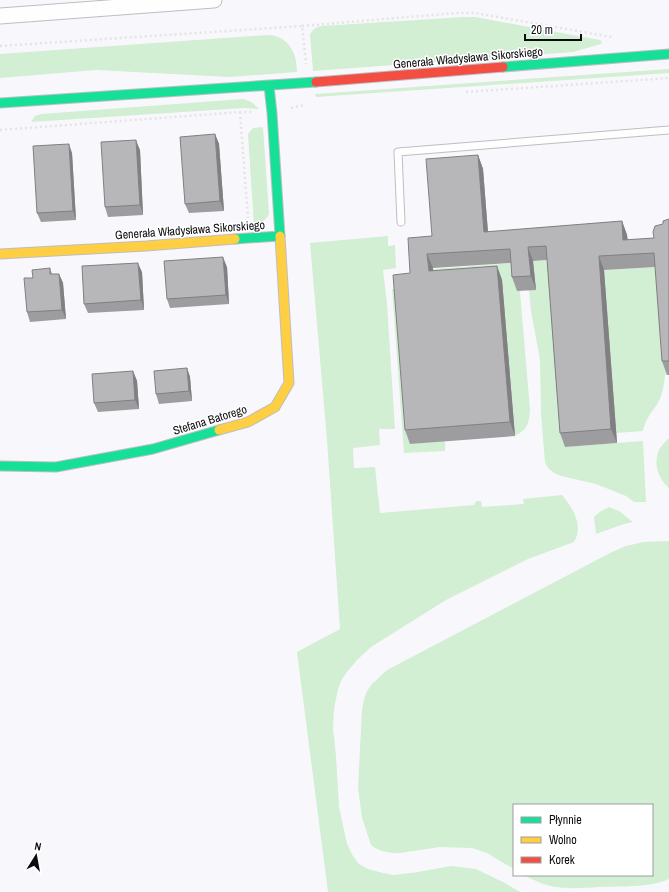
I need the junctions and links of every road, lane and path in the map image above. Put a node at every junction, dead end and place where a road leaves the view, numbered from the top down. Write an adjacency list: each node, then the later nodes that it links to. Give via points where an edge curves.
1 (214, 0): 2 (street)
2 (0, 16)
3 (302, 26): 4 (path, via 474,13); 5 (path); 8 (path)
4 (617, 37)
5 (0, 46)
6 (669, 54): 8 (street, Generała Władysława Sikorskiego)
7 (669, 78): 10 (path)
8 (308, 83): 9 (street, Generała Władysława Sikorskiego); 13 (path, via 311,103)
9 (269, 86): 11 (street, Generała Władysława Sikorskiego); 13 (street, Generała Władysława Sikorskiego)
10 (462, 92)
11 (0, 103)
12 (240, 112): 13 (path); 14 (path); 16 (path)
13 (272, 113): 18 (street, Generała Władysława Sikorskiego)
14 (0, 130)
15 (669, 130): 17 (lane, via 398,152)
16 (249, 222)
17 (401, 222)
18 (280, 236): 19 (street, Generała Władysława Sikorskiego); 20 (street, Stefana Batorego, via 288,383 275,407 248,422 153,449 56,466)
19 (0, 254)
20 (0, 466)

